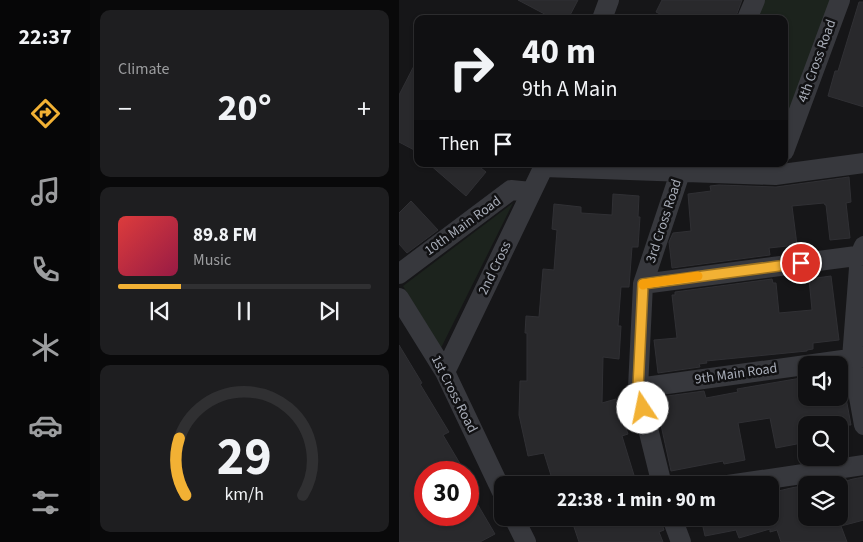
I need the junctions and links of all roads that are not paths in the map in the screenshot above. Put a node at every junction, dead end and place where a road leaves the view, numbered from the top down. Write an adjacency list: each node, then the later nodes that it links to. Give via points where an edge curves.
1 (609, 0): 4 (street)
2 (755, 0): 5 (street)
3 (840, 0): 6 (street, 4th Cross Road)
4 (603, 15)
5 (749, 15)
6 (788, 140)
7 (863, 163): 11 (street)
8 (543, 167): 12 (street, 2nd Cross)
9 (635, 167): 10 (street)
10 (681, 168): 11 (street); 15 (street, 3rd Cross Road)
11 (777, 170)
12 (531, 192): 14 (street, 10th Main Road, via 511,190); 18 (street, 2nd Cross)
13 (862, 252): 15 (street); 17 (street)
14 (399, 274)
15 (643, 284): 19 (street, 3rd Cross Road)
16 (399, 298): 18 (street, 1st Cross Road)
17 (858, 357): 19 (street, 9th Main Road); 20 (street)
18 (445, 372): 22 (street, 1st Cross Road)
19 (638, 388): 23 (street, 3rd Cross Road)
20 (863, 425)
21 (863, 465): 24 (street)
22 (494, 476)
23 (660, 476)
24 (779, 477)
25 (518, 526): 27 (street)
26 (675, 526): 28 (street)
27 (525, 542)
28 (681, 542)

